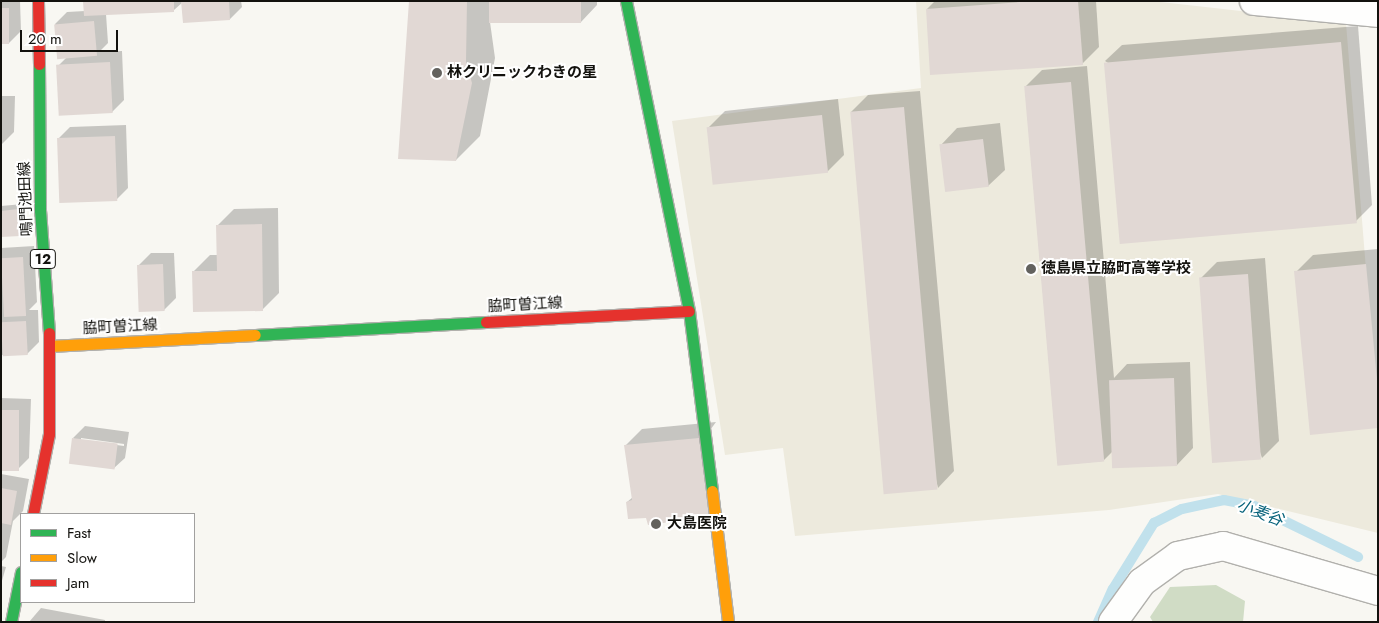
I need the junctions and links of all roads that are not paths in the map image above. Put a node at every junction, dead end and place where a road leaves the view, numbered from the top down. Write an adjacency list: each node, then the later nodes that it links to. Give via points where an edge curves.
1 (38, 1): 6 (main road, 鳴門池田線 / 12, via 40,210)
2 (626, 1): 5 (main road)
3 (1254, 1): 4 (street)
4 (1378, 13)
5 (689, 311): 6 (main road, 脇町曽江線); 11 (main road)
6 (50, 346): 7 (main road, 鳴門池田線 / 12, via 49,434)
7 (33, 513)
8 (20, 577): 10 (main road)
9 (1378, 591): 12 (street, via 1223,546 1178,556 1142,582)
10 (11, 622)
11 (728, 622)
12 (1113, 622)

